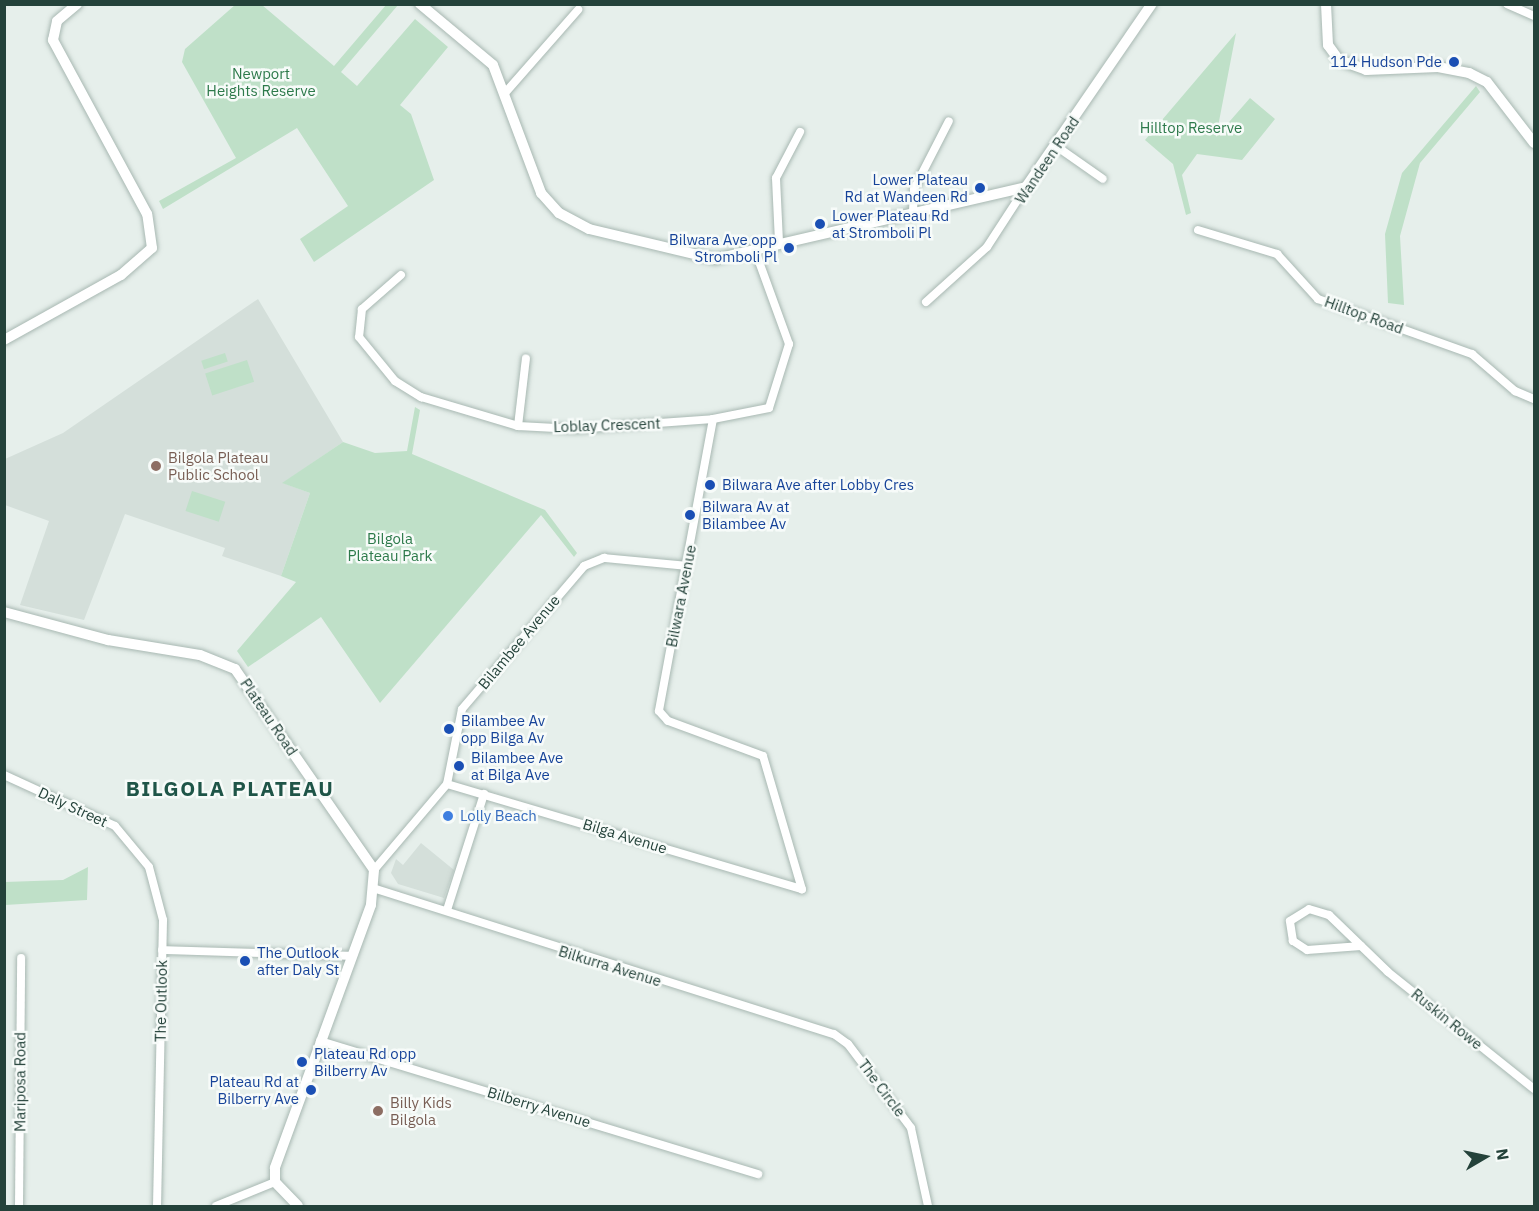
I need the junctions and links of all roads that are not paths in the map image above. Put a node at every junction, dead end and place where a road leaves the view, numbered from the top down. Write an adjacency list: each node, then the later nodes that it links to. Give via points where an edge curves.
1 (77, 4): 21 (street, via 57,21 53,40 147,214 152,248 121,275)
2 (420, 4): 8 (street, via 493,65)
3 (1152, 4): 12 (street, Wandeen Road)
4 (1326, 4): 11 (street, via 1328,45 1339,60 1366,70 1438,67 1469,73 1486,82)
5 (1507, 4): 7 (street)
6 (578, 10): 8 (street)
7 (1534, 16)
8 (505, 93): 18 (street, via 541,193 559,213 589,229 697,258)
9 (949, 121): 15 (street, via 914,189)
10 (800, 132): 17 (street, via 776,178)
11 (1534, 143)
12 (1056, 146): 13 (street); 14 (street, Wandeen Road)
13 (1103, 179)
14 (1026, 187): 15 (street); 20 (street, Wandeen Road, via 987,247)
15 (913, 211): 17 (street)
16 (1198, 230): 23 (street, Hilltop Road, via 1277,254 1318,299 1472,354 1515,391)
17 (778, 242): 18 (street)
18 (754, 248): 24 (street, via 789,344 769,408)
19 (401, 275): 25 (street, Loblay Crescent, via 362,309 359,337 373,357 421,397)
20 (926, 302)
21 (4, 340)
22 (526, 358): 25 (street)
23 (1534, 399)
24 (713, 419): 25 (street, Loblay Crescent, via 575,429); 26 (street, Bilwara Avenue)
25 (518, 426)
26 (687, 566): 29 (street, Bilambee Avenue, via 604,558 584,566 462,709); 33 (street, Bilwara Avenue, via 658,711 668,721 764,756)
27 (4, 612): 31 (street, Plateau Road, via 108,640 200,655 235,669)
28 (4, 775): 36 (street, Daly Street, via 115,826 136,847 160,898)
29 (447, 784): 30 (street, Bilga Avenue); 31 (street, Bilambee Avenue)
30 (484, 794): 33 (street, Bilga Avenue); 34 (street)
31 (374, 870): 32 (street)
32 (375, 889): 34 (street, Bilkurra Avenue); 37 (street)
33 (802, 889)
34 (447, 910): 40 (street, Bilkurra Avenue, via 516,938 834,1034)
35 (1361, 946): 35 (street, Ruskin Rowe, via 1307,950 1293,941 1290,921 1298,911 1318,910); 41 (street, Ruskin Rowe)
36 (162, 950): 37 (street, The Outlook); 45 (street, The Outlook)
37 (352, 956): 39 (street)
38 (21, 958): 44 (street, Mariposa Road)
39 (320, 1041): 42 (street, Bilberry Avenue); 43 (street, via 279,1150)
40 (845, 1042): 48 (street, The Circle, via 911,1128)
41 (1534, 1089)
42 (758, 1174)
43 (275, 1182): 46 (street); 47 (street)
44 (20, 1206)
45 (157, 1206)
46 (216, 1206)
47 (298, 1206)
48 (928, 1206)

